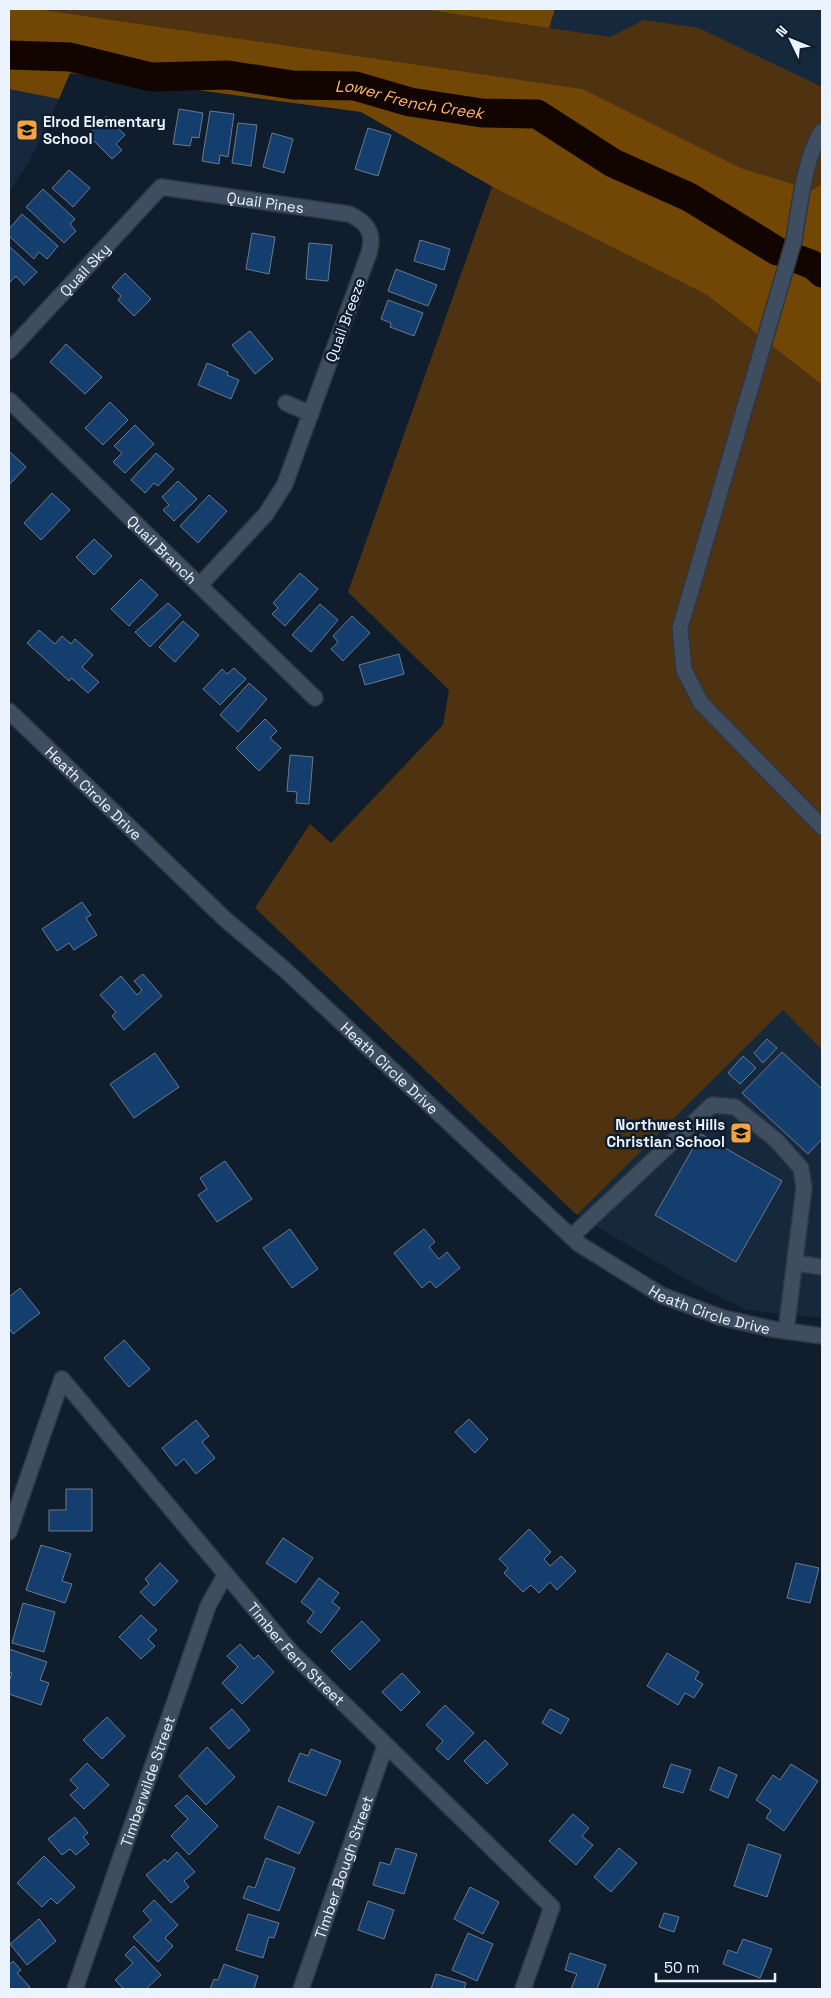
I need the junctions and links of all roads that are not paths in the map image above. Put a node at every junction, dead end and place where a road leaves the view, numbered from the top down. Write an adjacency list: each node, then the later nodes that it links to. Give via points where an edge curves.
1 (822, 131): 11 (street, via 815,140 794,240 680,628 684,670 701,703)
2 (161, 187): 3 (street, Quail Pines, via 349,214); 4 (street, Quail Sky)
3 (367, 225): 7 (street, Quail Breeze, via 371,236 369,253)
4 (9, 351)
5 (9, 400): 8 (street, Quail Branch)
6 (286, 403): 7 (street)
7 (311, 414): 8 (street, Quail Breeze, via 276,499 255,527)
8 (200, 585): 9 (street, Quail Branch)
9 (315, 698)
10 (9, 711): 12 (street, Heath Circle Drive, via 226,920 283,968)
11 (822, 827)
12 (571, 1237): 13 (street, via 712,1105 735,1107 776,1140 801,1168 804,1188); 15 (street, Heath Circle Drive, via 616,1269 661,1295 720,1317)
13 (794, 1263): 14 (street); 15 (street)
14 (822, 1267)
15 (786, 1331): 16 (street, Heath Circle Drive)
16 (822, 1336)
17 (9, 1532): 18 (street, Timber Fern Street, via 62,1379)
18 (225, 1574): 19 (street, Timber Fern Street, via 292,1653); 20 (street, Timberwilde Street, via 208,1606)
19 (385, 1746): 21 (street, Timber Bough Street); 22 (street, Timber Fern Street, via 552,1907)
20 (75, 1989)
21 (301, 1989)
22 (523, 1989)

